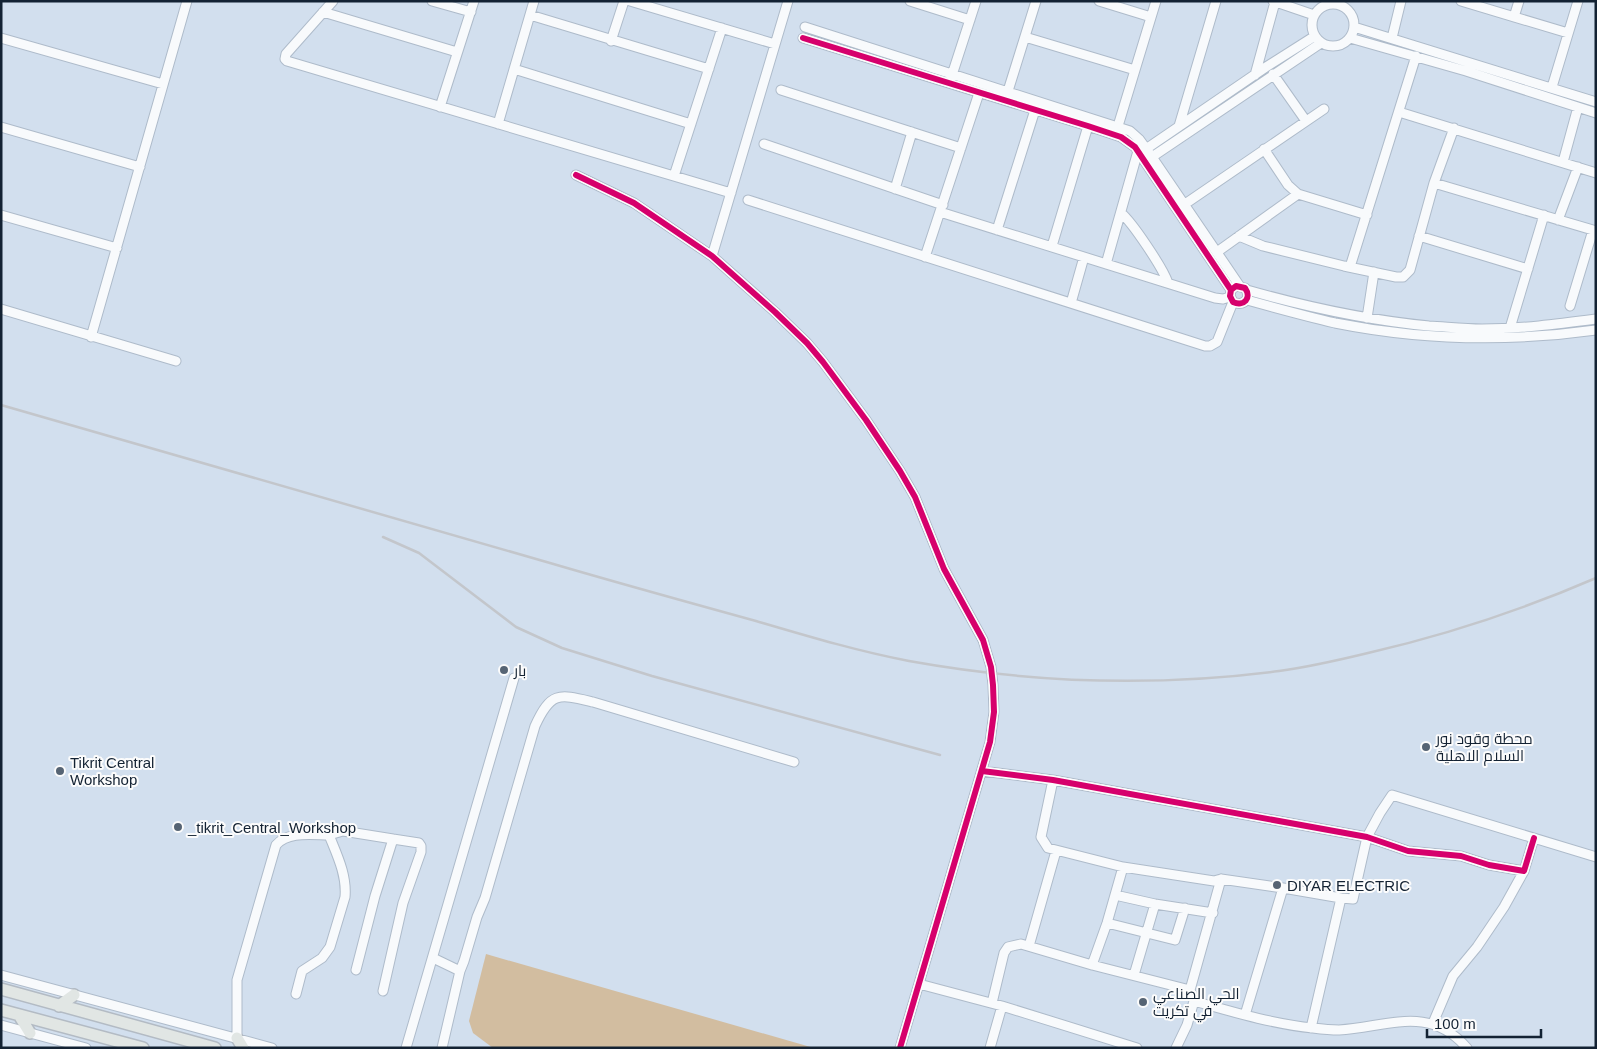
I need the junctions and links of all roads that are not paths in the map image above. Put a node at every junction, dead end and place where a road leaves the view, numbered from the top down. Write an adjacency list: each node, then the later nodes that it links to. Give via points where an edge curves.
1 (187, 1): 50 (street)
2 (333, 1): 22 (street)
3 (432, 1): 23 (street)
4 (474, 1): 23 (street)
5 (534, 1): 24 (street)
6 (624, 1): 39 (street)
7 (630, 1): 31 (street)
8 (788, 1): 40 (street)
9 (910, 1): 28 (street)
10 (976, 1): 28 (street)
11 (1036, 1): 33 (street)
12 (1099, 1): 26 (street)
13 (1156, 1): 26 (street)
14 (1216, 1): 68 (street)
15 (1402, 1): 37 (street)
16 (1461, 1): 27 (street)
17 (1519, 1): 27 (street)
18 (1578, 1): 32 (street)
19 (1274, 2): 25 (street); 49 (street)
20 (1335, 3): 21 (street); 25 (street, via 1325,5)
21 (1346, 5): 30 (street)
22 (323, 12): 41 (street); 57 (street, via 286,54 287,61)
23 (471, 12): 41 (street)
24 (530, 15): 39 (street); 44 (street)
25 (1314, 15): 38 (street, via 1312,23)
26 (1151, 17): 46 (street)
27 (1514, 17): 32 (street)
28 (970, 20): 47 (street)
29 (805, 27): 47 (street)
30 (1354, 27): 36 (street); 37 (street)
31 (722, 28): 40 (street); 45 (street)
32 (1568, 33): 52 (street)
33 (1026, 37): 46 (street); 54 (street)
34 (1, 38): 50 (street)
35 (803, 38): 51 (street)
36 (1350, 38): 38 (street, via 1334,46); 42 (street)
37 (1392, 38): 43 (street)
38 (1318, 39): 48 (street); 49 (street)
39 (611, 41): 45 (street)
40 (775, 44): 85 (street)
41 (457, 52): 57 (street)
42 (1416, 56): 43 (street); 61 (street)
43 (1468, 67): 52 (street); 58 (street)
44 (514, 69): 64 (street); 65 (street)
45 (708, 69): 65 (street)
46 (1135, 70): 67 (street)
47 (952, 74): 51 (street); 54 (street)
48 (1273, 74): 63 (street); 76 (street)
49 (1254, 75): 68 (street)
50 (163, 84): 78 (street)
51 (950, 84): 55 (street)
52 (1552, 87): 56 (street)
53 (781, 90): 71 (street)
54 (1008, 91): 67 (street)
55 (979, 92): 60 (street); 73 (street)
56 (1596, 102)
57 (440, 107): 64 (street)
58 (1578, 107): 62 (street); 77 (street)
59 (1324, 109): 63 (street)
60 (1035, 110): 66 (street); 95 (street)
61 (1399, 112): 70 (street); 92 (street)
62 (1596, 112)
63 (1306, 121): 74 (street)
64 (498, 124): 82 (street)
65 (691, 124): 82 (street)
66 (1088, 126): 75 (street, via 1121,137); 99 (street)
67 (1118, 126): 75 (street, via 1135,135)
68 (1180, 126): 75 (street)
69 (1, 127): 78 (street)
70 (1454, 128): 77 (street); 83 (street)
71 (912, 132): 73 (street); 84 (street)
72 (764, 144): 84 (street)
73 (961, 148): 89 (street)
74 (1264, 149): 86 (street, via 1288,185); 88 (street)
75 (1142, 150): 76 (street); 90 (street); 110 (street, via 1164,191)
76 (1152, 157): 88 (street)
77 (1563, 162): 79 (street)
78 (140, 167): 100 (street)
79 (1578, 167): 80 (street); 94 (street)
80 (1596, 173)
81 (576, 175): 102 (street, via 634,203)
82 (674, 176): 85 (street)
83 (1434, 183): 93 (street); 98 (street)
84 (895, 189): 89 (street)
85 (731, 193): 102 (street)
86 (1298, 194): 92 (street); 97 (street)
87 (748, 200): 103 (street)
88 (1185, 204): 101 (street)
89 (941, 208): 95 (street); 103 (street)
90 (1120, 213): 105 (street); 109 (street, via 1130,222)
91 (1, 214): 100 (street)
92 (1367, 215): 106 (street)
93 (1544, 215): 94 (street); 107 (street)
94 (1558, 220): 96 (street)
95 (997, 230): 99 (street)
96 (1595, 230): 113 (street)
97 (1239, 236): 101 (street); 106 (street, via 1255,244)
98 (1419, 236): 107 (street); 108 (street, via 1406,275 1400,277)
99 (1052, 246): 104 (street)
100 (117, 248): 120 (street)
101 (1217, 252): 110 (street)
102 (712, 256): 124 (street, via 808,343 879,439 915,497 948,578 983,640 991,667 993,727)
103 (925, 257): 111 (street)
104 (1084, 257): 105 (street); 111 (street)
105 (1106, 264): 109 (street)
106 (1350, 268): 108 (street)
107 (1528, 269): 117 (street)
108 (1374, 272): 115 (street)
109 (1168, 283): 110 (street, via 1219,298)
110 (1238, 294): 111 (street, via 1218,339 1208,346); 112 (street)
111 (1071, 303)
112 (1285, 306): 115 (street); 119 (street, via 1315,318 1355,326 1396,332)
113 (1570, 306)
114 (1, 309): 120 (street)
115 (1367, 318): 119 (street)
116 (1596, 319): 117 (street)
117 (1510, 328): 119 (street)
118 (1596, 330): 119 (street, via 1510,337)
119 (1437, 331)
120 (91, 337): 121 (street)
121 (176, 361)
122 (514, 678): 144 (street)
123 (794, 762): 147 (street, via 593,702 566,696 553,699 542,709 535,726 485,898)
124 (982, 771): 125 (street); 150 (street)
125 (1053, 780): 127 (street); 130 (street, via 1041,837 1048,848)
126 (329, 835): 129 (street, via 343,831); 154 (street, via 344,872 345,896 330,947 322,958 302,971); 167 (street, via 292,836 276,845 238,977)
127 (1367, 836): 128 (street, via 1392,795); 133 (street, via 1408,852 1461,856); 137 (street, via 1353,899)
128 (1534, 838): 131 (street); 133 (street)
129 (393, 839): 146 (street, via 374,896); 153 (street, via 419,843 421,852 404,902)
130 (1056, 851): 132 (street); 143 (street)
131 (1596, 857)
132 (1124, 867): 134 (street, via 1214,881); 136 (street)
133 (1524, 871): 163 (street, via 1477,947 1453,976)
134 (1222, 879): 135 (street); 140 (street)
135 (1283, 888): 137 (street); 162 (street)
136 (1115, 895): 138 (street); 141 (street)
137 (1341, 898): 165 (street)
138 (1155, 904): 139 (street); 142 (street)
139 (1184, 908): 140 (street); 142 (street, via 1175,940)
140 (1213, 913): 152 (street)
141 (1107, 923): 142 (street); 145 (street)
142 (1148, 933): 149 (street)
143 (1029, 946): 145 (street); 157 (street, via 1017,944 1006,950)
144 (433, 958): 147 (street); 173 (street)
145 (1092, 965): 149 (street)
146 (356, 970)
147 (460, 971): 174 (street)
148 (1, 975): 155 (street)
149 (1134, 975): 152 (street)
150 (919, 984): 157 (street); 175 (street)
151 (1, 989): 158 (main road)
152 (1190, 990): 156 (street)
153 (383, 991)
154 (296, 994)
155 (74, 995): 158 (main road); 167 (street)
156 (1194, 1001): 162 (street); 178 (street)
157 (992, 1003): 159 (street)
158 (60, 1006): 171 (main road)
159 (1002, 1006): 168 (street); 176 (street)
160 (1, 1010): 161 (main road)
161 (19, 1015): 166 (main road); 170 (main road)
162 (1245, 1015): 165 (street)
163 (1433, 1023): 165 (street, via 1410,1020 1337,1030); 179 (street, via 1447,1029)
164 (1, 1025): 166 (street)
165 (1311, 1028)
166 (30, 1033): 169 (street)
167 (240, 1043): 172 (street)
168 (1118, 1045): 177 (street)
169 (86, 1048)
170 (143, 1048)
171 (214, 1048)
172 (272, 1048)
173 (406, 1048)
174 (442, 1048)
175 (900, 1048)
176 (990, 1048)
177 (1137, 1048)
178 (1176, 1048)
179 (1467, 1048)

